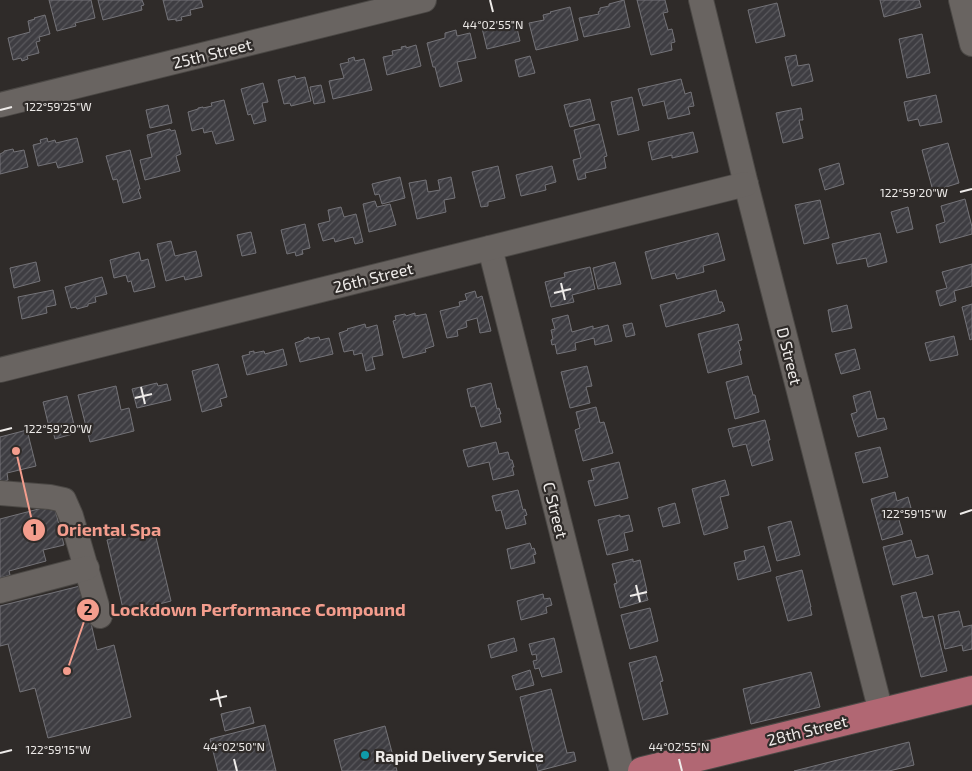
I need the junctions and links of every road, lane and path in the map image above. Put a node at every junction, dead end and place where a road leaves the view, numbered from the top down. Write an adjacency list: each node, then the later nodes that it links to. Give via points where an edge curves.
1 (424, 0): 5 (street, 25th Street)
2 (701, 0): 6 (street, D Street)
3 (961, 0): 4 (street)
4 (972, 44)
5 (0, 105)
6 (746, 184): 7 (street, 26th Street); 14 (street, D Street)
7 (490, 248): 8 (street, 26th Street); 15 (street, C Street)
8 (0, 370)
9 (0, 493): 10 (street, via 64,500)
10 (87, 568): 11 (street); 12 (street)
11 (0, 591)
12 (100, 616)
13 (972, 690): 14 (main road, 28th Street)
14 (881, 712): 16 (main road, 28th Street)
15 (622, 771)
16 (642, 771)

